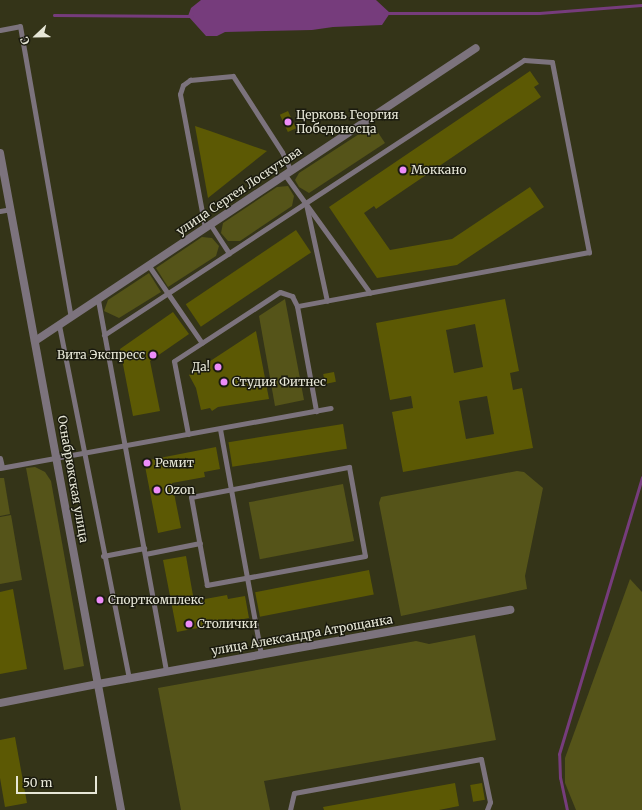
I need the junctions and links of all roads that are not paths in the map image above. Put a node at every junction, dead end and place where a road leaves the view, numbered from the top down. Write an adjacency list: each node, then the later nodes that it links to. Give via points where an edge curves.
1 (0, 30): 16 (lane, via 20,26)
2 (476, 48): 4 (street, улица Сергея Лоскутова)
3 (0, 153): 6 (street, Оснабрюкская улица)
4 (288, 173): 5 (lane); 8 (street, улица Сергея Лоскутова); 8 (lane, via 282,152 233,76 190,80 183,85 180,94)
5 (306, 202): 9 (lane); 12 (lane); 12 (lane, via 524,60 552,62 590,252); 14 (lane)
6 (10, 209): 7 (lane); 19 (street, Оснабрюкская улица)
7 (0, 211)
8 (208, 226): 9 (lane); 10 (street, улица Сергея Лоскутова)
9 (229, 253): 11 (lane)
10 (148, 266): 11 (lane); 13 (street, улица Сергея Лоскутова)
11 (168, 293): 18 (lane); 20 (lane)
12 (370, 293): 14 (lane)
13 (98, 300): 16 (street, улица Сергея Лоскутова); 18 (lane)
14 (327, 301): 15 (lane)
15 (297, 306): 20 (lane, via 292,296 280,292); 22 (lane)
16 (71, 317): 17 (street, улица Сергея Лоскутова)
17 (59, 325): 19 (street, улица Сергея Лоскутова); 26 (lane)
18 (104, 335): 25 (lane)
19 (35, 341): 28 (street, Оснабрюкская улица)
20 (202, 343): 24 (lane, via 174,361)
21 (332, 408): 22 (lane)
22 (316, 411): 23 (lane)
23 (220, 430): 24 (lane); 30 (lane)
24 (188, 434): 25 (lane)
25 (125, 444): 26 (lane); 32 (lane)
26 (83, 453): 28 (lane); 34 (lane)
27 (0, 458): 29 (lane)
28 (56, 458): 29 (lane); 40 (street, Оснабрюкская улица)
29 (1, 468)
30 (231, 489): 31 (lane, via 191,497); 35 (lane); 35 (lane, via 349,467 366,556)
31 (200, 543): 33 (lane); 35 (lane, via 207,585)
32 (144, 548): 33 (lane); 34 (lane)
33 (145, 554): 38 (lane)
34 (104, 556): 39 (lane)
35 (247, 578): 37 (lane)
36 (510, 610): 37 (street, улица Александра Атрощанка)
37 (261, 655): 38 (street, улица Александра Атрощанка)
38 (166, 672): 39 (street, улица Александра Атрощанка)
39 (128, 679): 40 (street, улица Александра Атрощанка)
40 (98, 684): 41 (street, улица Александра Атрощанка); 42 (street, Оснабрюкская улица)
41 (0, 703)
42 (121, 810)
43 (290, 810): 44 (lane, via 294,793 481,759 490,802)
44 (487, 810)

